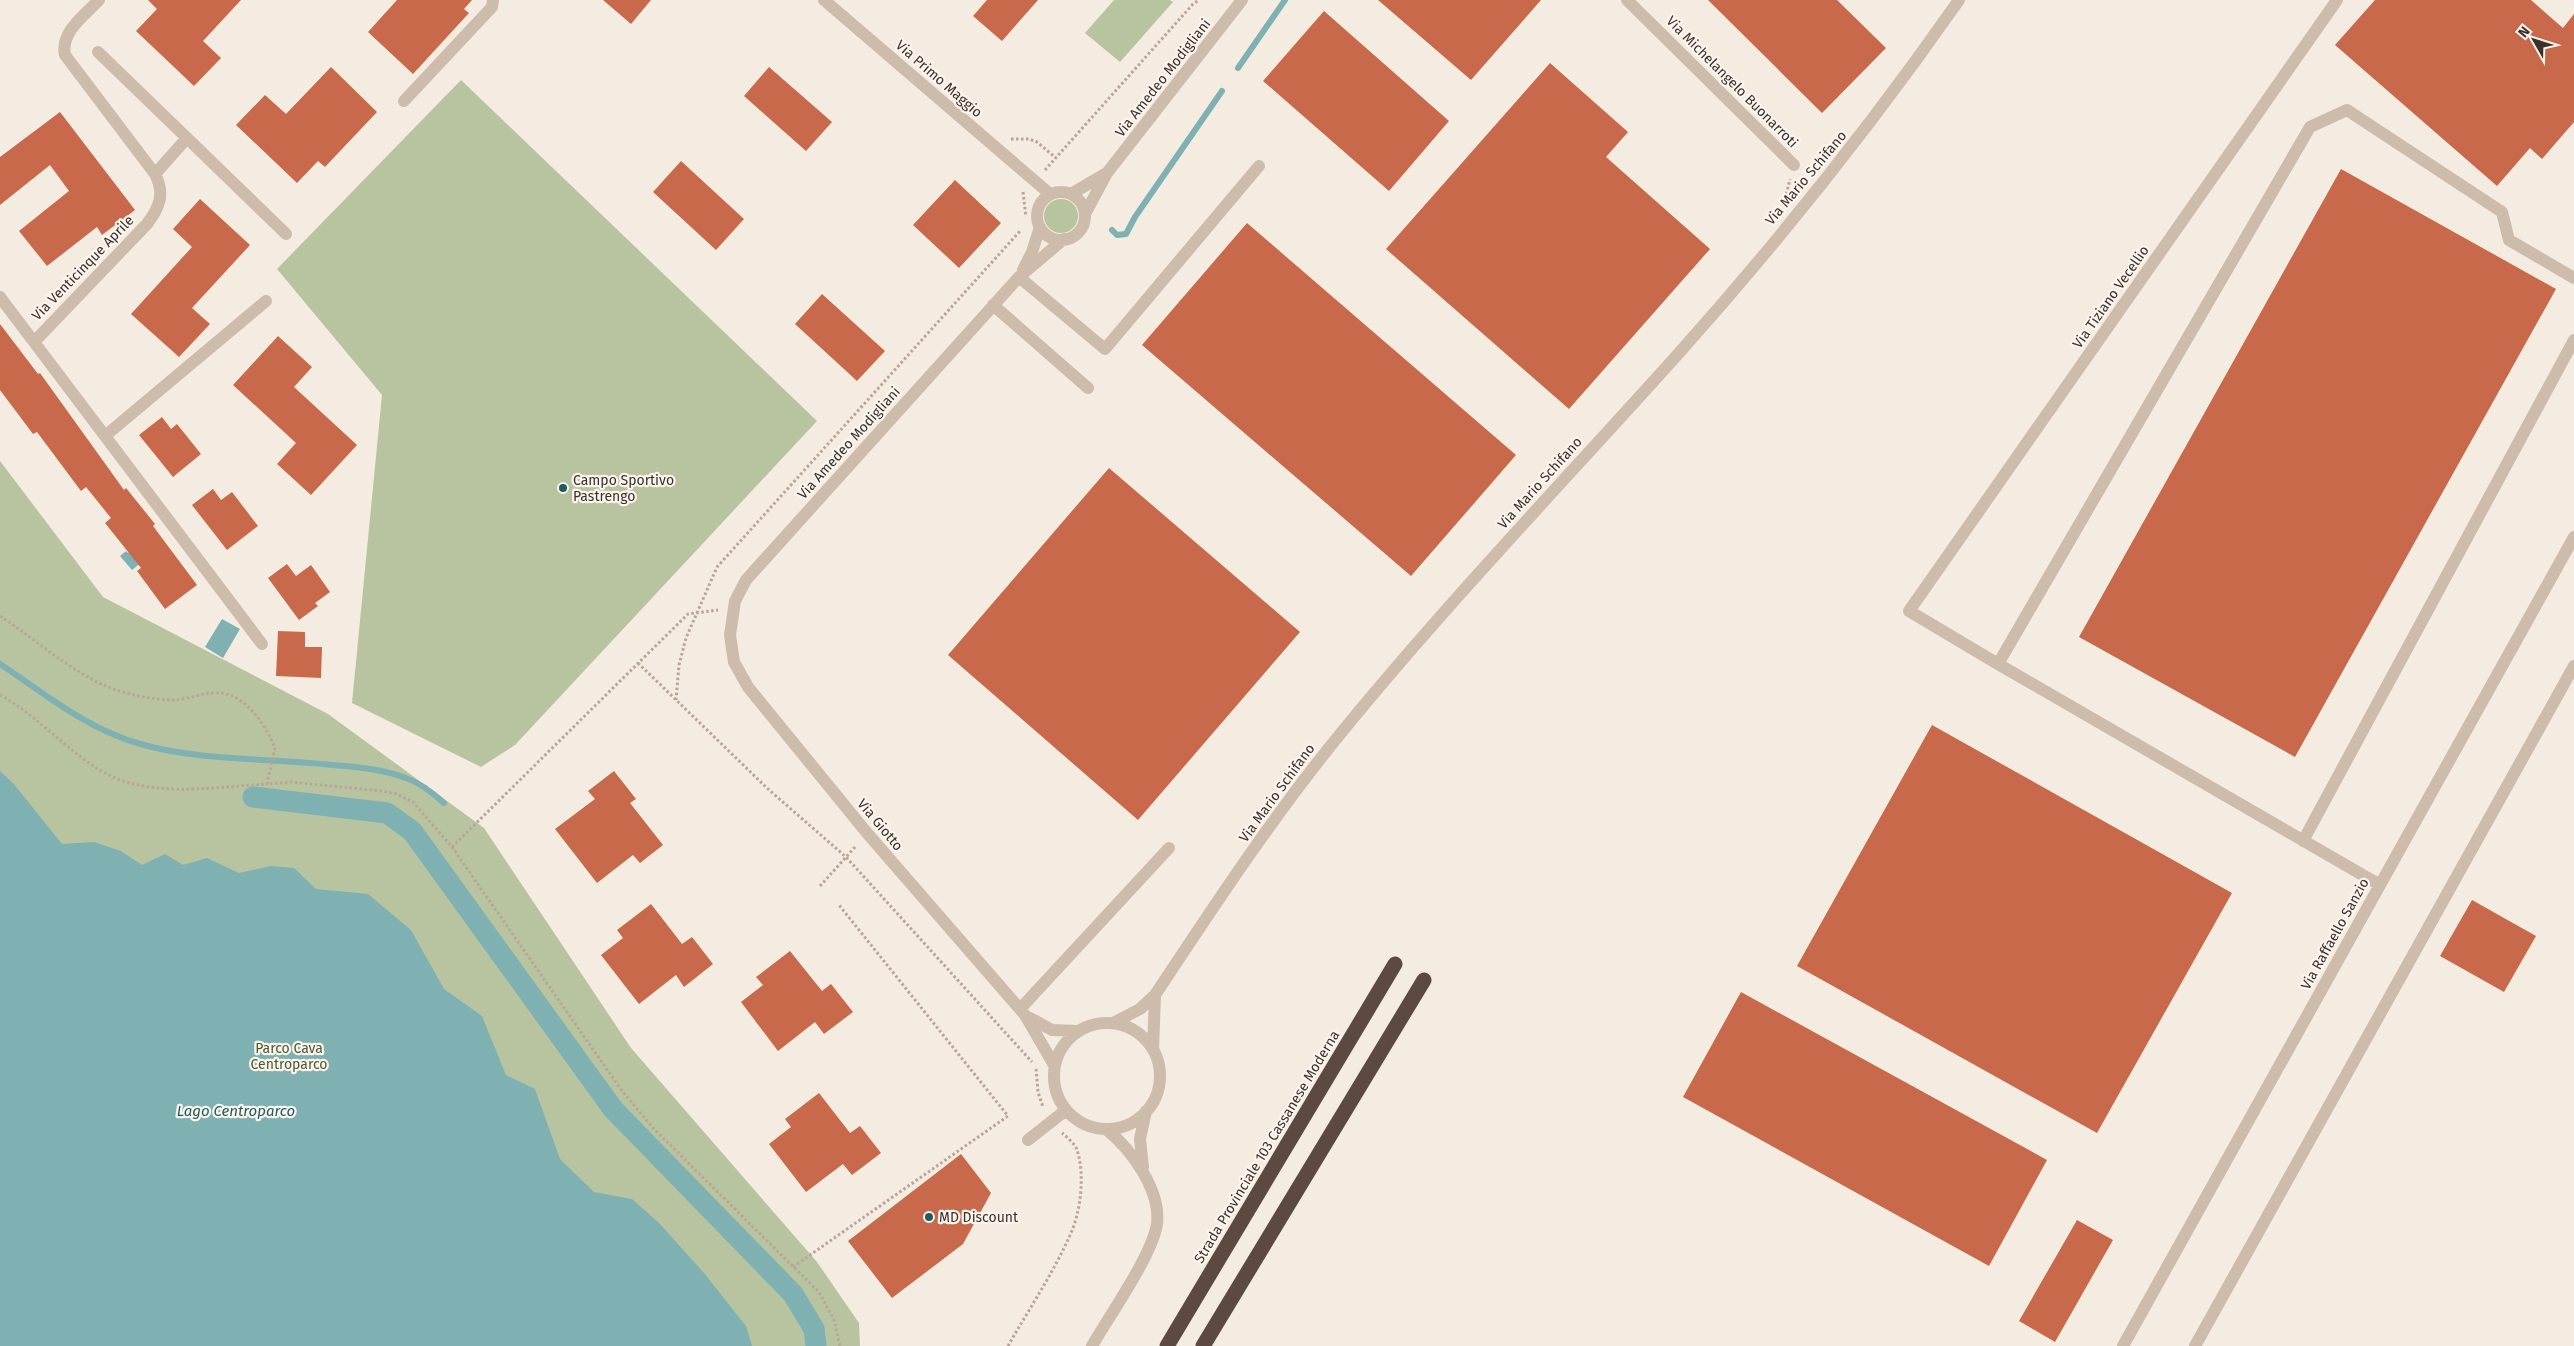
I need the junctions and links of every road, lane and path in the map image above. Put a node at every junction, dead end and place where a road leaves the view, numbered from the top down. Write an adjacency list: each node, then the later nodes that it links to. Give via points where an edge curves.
1 (98, 0): 17 (street, Via Venticinque Aprile, via 70,31 65,55)
2 (493, 0): 10 (street, via 492,7)
3 (824, 0): 18 (street, Via Primo Maggio)
4 (1199, 0): 13 (path)
5 (1627, 0): 14 (street, Via Michelangelo Buonarroti)
6 (1959, 0): 23 (street, Via Mario Schifano, via 1851,148)
7 (2337, 0): 43 (street, Via Tiziano Vecellio, via 1909,611)
8 (1238, 2): 16 (street, Via Amedeo Modigliani)
9 (98, 52): 11 (street)
10 (404, 101)
11 (187, 138): 17 (street); 25 (street)
12 (1010, 139): 13 (path, via 1037,142)
13 (1056, 158): 18 (path)
14 (1794, 165): 23 (path, via 1784,203)
15 (1259, 166): 27 (street, via 1105,349)
16 (1107, 173): 20 (street, Via Amedeo Modigliani); 22 (street, Via Amedeo Modigliani)
17 (154, 174): 33 (street, Via Venticinque Aprile, via 162,192 152,217)
18 (1034, 181): 19 (street, Via Primo Maggio); 21 (street); 38 (path, via 1022,194 1027,215 1020,230 717,567)
19 (1050, 194): 20 (street); 21 (street)
20 (1071, 194): 22 (street, via 1082,204)
21 (1040, 204): 24 (street, via 1037,213)
22 (1085, 214): 26 (street, via 1081,230)
23 (1796, 214): 58 (street, Via Mario Schifano, via 1681,350 1529,517 1339,736 1279,814)
24 (1040, 227): 26 (street, via 1048,236); 27 (street, Via Amedeo Modigliani)
25 (286, 234)
26 (1064, 239): 27 (street, Via Amedeo Modigliani)
27 (1019, 277): 31 (street, Via Amedeo Modigliani)
28 (2574, 278): 43 (street, via 2509,240 2502,212 2347,110 2310,127)
29 (0, 297): 33 (street)
30 (266, 301): 35 (street)
31 (993, 305): 34 (street); 37 (street, Via Amedeo Modigliani, via 746,580)
32 (2574, 340): 49 (street)
33 (34, 342): 35 (street, Via Venticinque Aprile)
34 (1088, 388)
35 (105, 436): 41 (street, Via Venticinque Aprile)
36 (2574, 537): 53 (street, Via Raffaello Sanzio)
37 (732, 610): 38 (path); 40 (street, Via Amedeo Modigliani)
38 (696, 612): 42 (path, via 688,614); 46 (path, via 679,665)
39 (0, 616): 47 (path, via 84,675 110,688 173,700 221,693 235,698 258,717 275,748)
40 (731, 643): 48 (street, Via Giotto, via 737,668 754,696)
41 (262, 644)
42 (638, 663): 46 (path); 50 (path)
43 (1998, 664): 49 (street)
44 (2574, 666): 77 (street)
45 (0, 695): 47 (path, via 93,766 131,783 172,790)
46 (676, 700): 52 (path, via 768,789)
47 (267, 784): 50 (path, via 291,782 397,794 413,802)
48 (866, 833): 52 (path); 59 (street, Via Giotto)
49 (2304, 841): 53 (street)
50 (452, 847): 70 (path, via 622,1091 654,1129)
51 (1169, 848): 59 (street)
52 (846, 857): 54 (path); 66 (path, via 1036,1067 1038,1092)
53 (2380, 885): 76 (street, Via Raffaello Sanzio)
54 (820, 886)
55 (839, 905): 70 (path, via 1008,1116)
56 (1395, 964): 74 (highway, Strada Provinciale 103 Cassanese Moderna)
57 (1424, 980): 75 (highway)
58 (1155, 995): 60 (street, Via Mario Schifano, via 1140,1010); 62 (street)
59 (1023, 1012): 61 (street, Via Giotto, via 1052,1030); 63 (street, Via Giotto)
60 (1113, 1023): 61 (street, via 1095,1024); 62 (street, via 1136,1031)
61 (1078, 1031): 63 (street, via 1061,1048)
62 (1154, 1050): 65 (street, via 1160,1082)
63 (1054, 1065): 64 (street, via 1055,1087)
64 (1066, 1110): 66 (street); 67 (street, via 1084,1124)
65 (1146, 1111): 67 (street, via 1132,1122); 69 (street, via 1140,1139)
66 (1049, 1123): 68 (street); 72 (path, via 1077,1148 1081,1169 1078,1210 1062,1252)
67 (1106, 1129): 69 (street, via 1134,1156)
68 (1028, 1140)
69 (1144, 1177): 73 (street, via 1151,1192 1157,1223 1151,1243)
70 (794, 1267): 71 (path, via 819,1292 834,1320)
71 (840, 1346)
72 (1008, 1346)
73 (1092, 1346)
74 (1167, 1346)
75 (1203, 1346)
76 (2123, 1346)
77 (2195, 1346)

